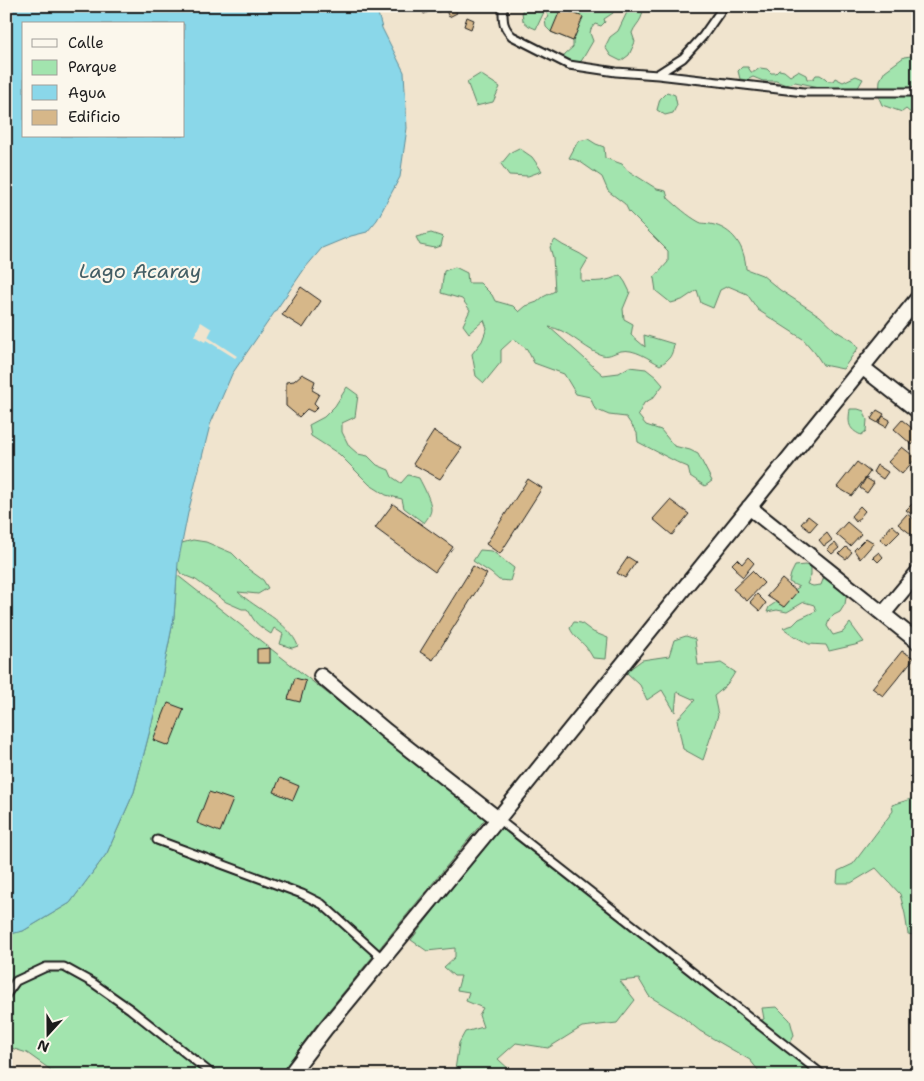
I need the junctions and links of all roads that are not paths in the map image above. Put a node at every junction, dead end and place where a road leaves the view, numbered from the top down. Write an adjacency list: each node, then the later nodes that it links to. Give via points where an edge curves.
1 (503, 6): 3 (lane, via 504,24 512,36 569,65)
2 (724, 6): 3 (lane, via 683,58)
3 (658, 75): 4 (lane, via 804,92)
4 (918, 92)
5 (918, 298): 6 (street)
6 (862, 367): 7 (street); 8 (street)
7 (918, 411)
8 (749, 507): 10 (street); 13 (street)
9 (918, 572): 10 (street)
10 (883, 614): 11 (street)
11 (918, 642)
12 (321, 676): 13 (street)
13 (498, 819): 15 (street); 19 (lane)
14 (157, 840): 15 (lane, via 322,904)
15 (384, 959): 18 (street)
16 (6, 995): 17 (lane, via 16,981 24,977 46,967 64,967 130,1009)
17 (213, 1075)
18 (290, 1075)
19 (823, 1075)

